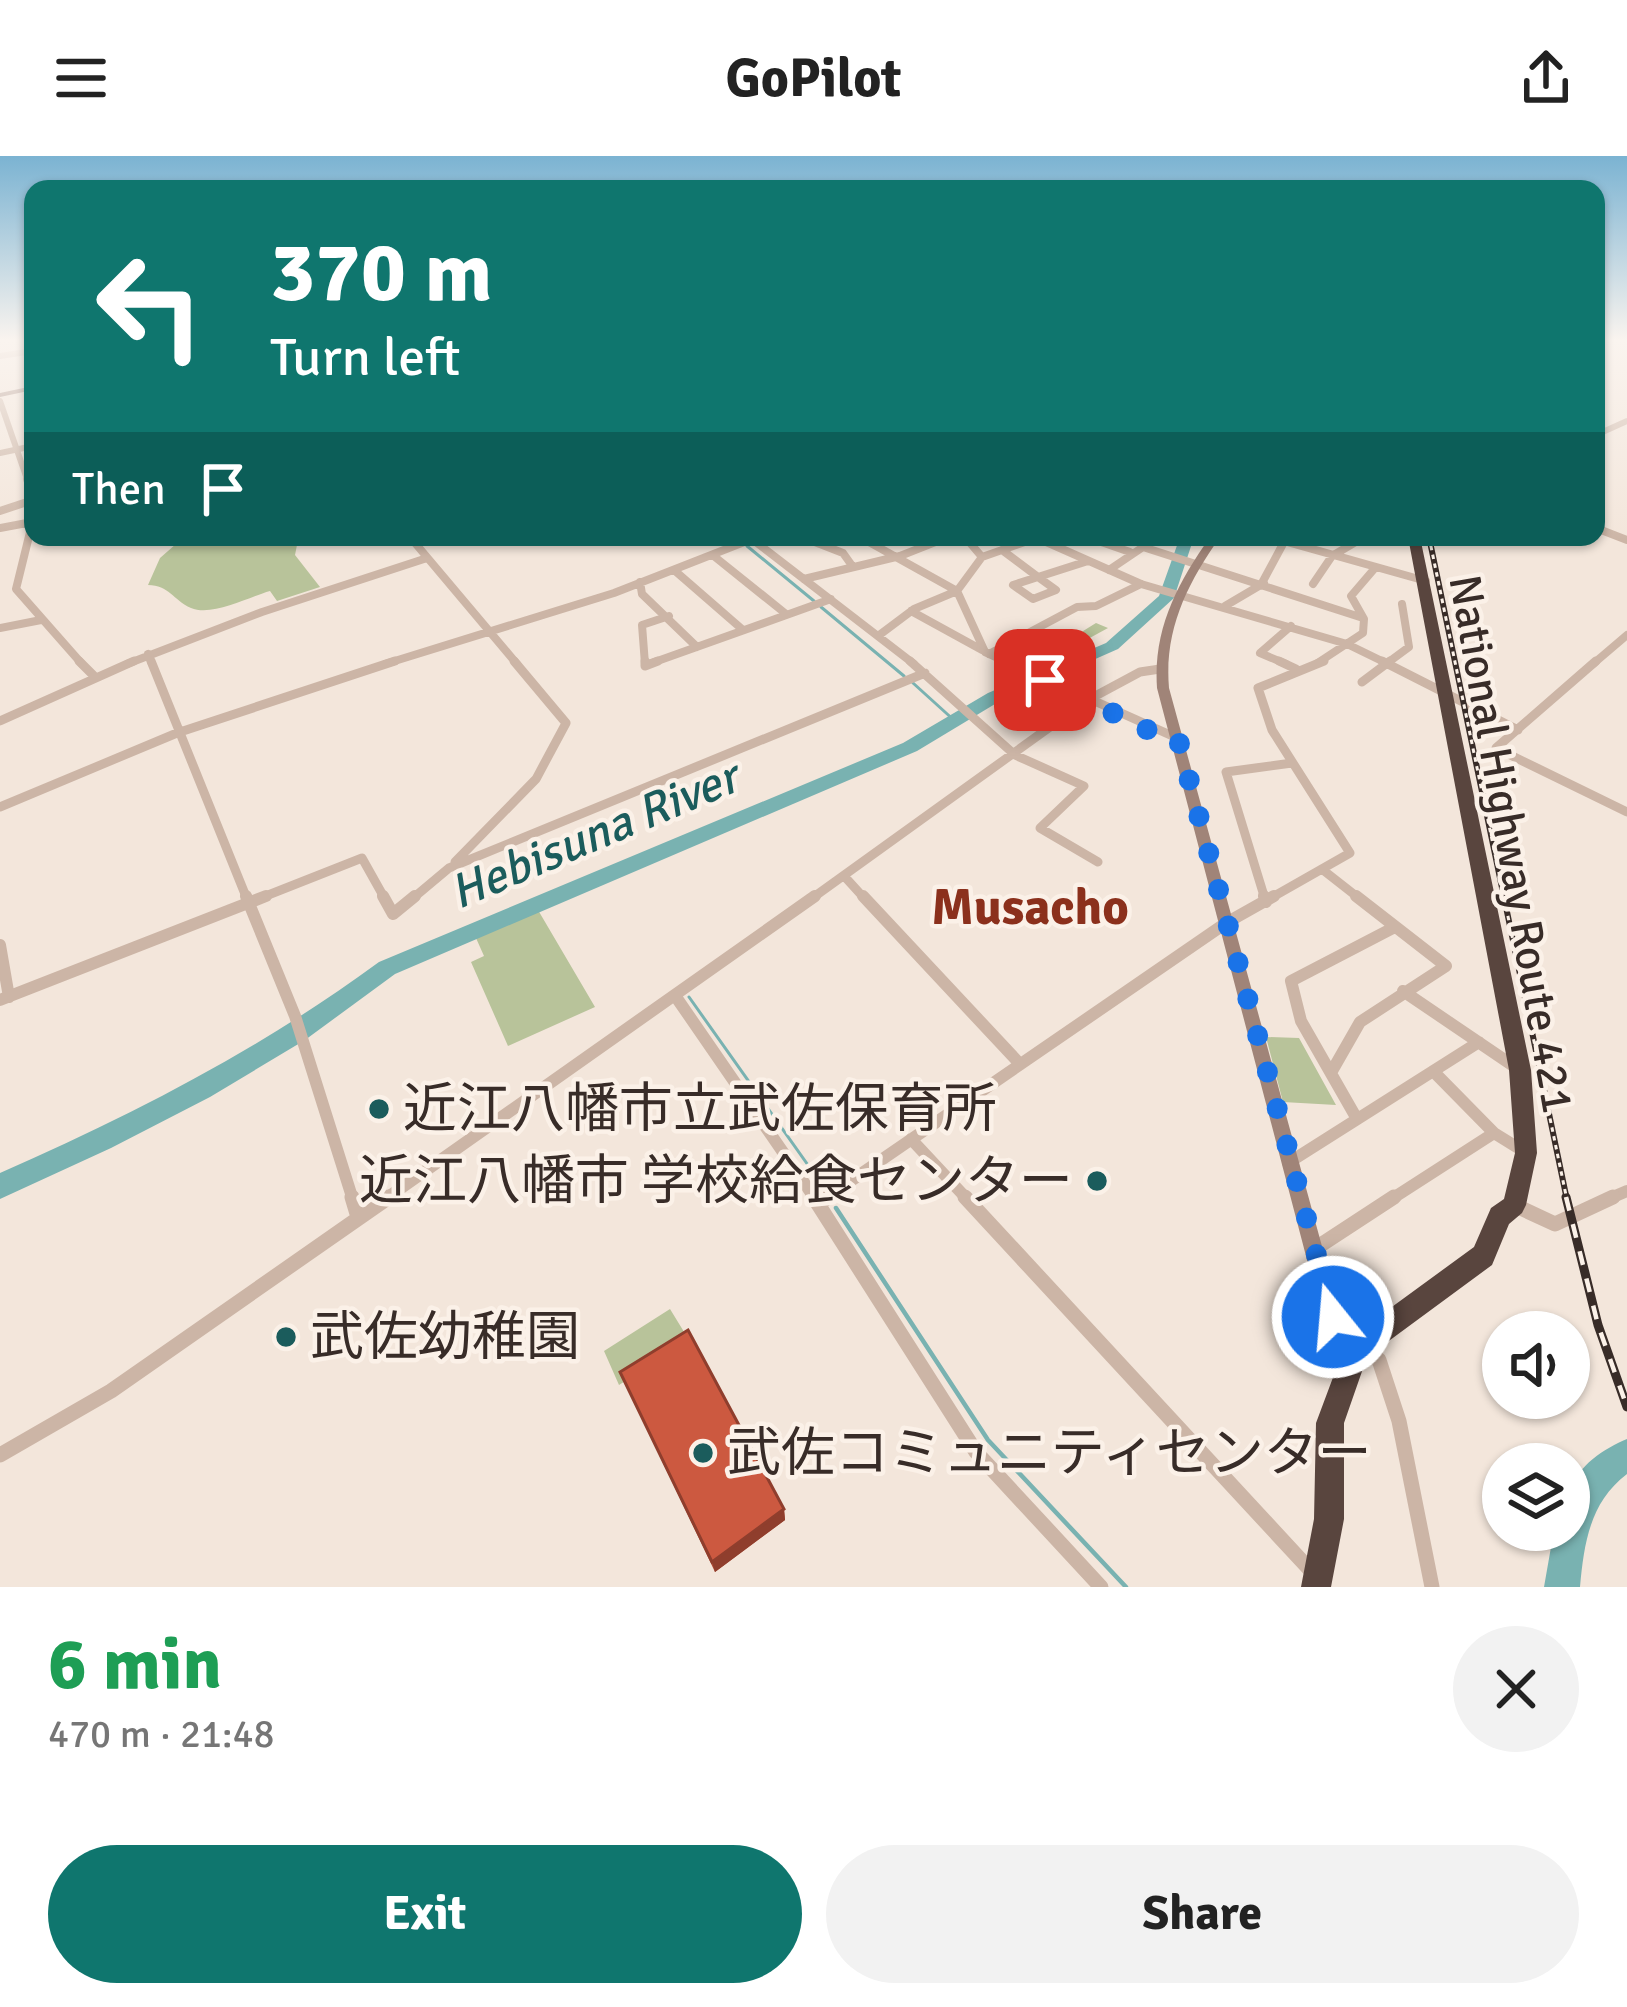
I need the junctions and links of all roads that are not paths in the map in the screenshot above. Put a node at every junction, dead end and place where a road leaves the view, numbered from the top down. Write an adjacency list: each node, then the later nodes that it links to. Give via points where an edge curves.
1 (2, 406): 3 (street)
2 (24, 448): 3 (street)
3 (16, 450): 4 (street); 5 (street)
4 (0, 453)
5 (24, 473)
6 (26, 546): 53 (street, via 16,589)
7 (416, 546): 29 (street)
8 (738, 546): 28 (street)
9 (764, 546): 30 (street)
10 (793, 546): 30 (street)
11 (825, 546): 33 (street)
12 (879, 546): 25 (street)
13 (925, 546): 25 (street)
14 (973, 546): 26 (street)
15 (1013, 546): 23 (street)
16 (1056, 546): 31 (street)
17 (1113, 546): 24 (street)
18 (1208, 546): 32 (street)
19 (1288, 546): 41 (street)
20 (1300, 546): 27 (street)
21 (1349, 546): 27 (street)
22 (1416, 546): 39 (highway, National Highway Route 421)
23 (1002, 550): 26 (street); 37 (street)
24 (1130, 552): 32 (street); 36 (street)
25 (900, 556): 33 (street); 44 (street)
26 (982, 556): 44 (street)
27 (1332, 556): 34 (street); 43 (street)
28 (715, 557): 35 (street); 50 (street)
29 (424, 559): 57 (street); 63 (street, via 294,597)
30 (781, 560): 38 (street)
31 (1088, 561): 36 (street); 37 (street)
32 (1197, 562): 41 (street); 45 (street)
33 (854, 567): 38 (street)
34 (1375, 568): 39 (street); 52 (street, via 1351,596)
35 (674, 570): 40 (street); 56 (street)
36 (1109, 570): 42 (street)
37 (1037, 577): 37 (street, via 1055,590 1033,599 1013,585)
38 (804, 579): 46 (street)
39 (1426, 581): 70 (highway, National Highway Route 421)
40 (640, 582): 51 (street, via 642,594); 57 (street)
41 (1263, 583): 48 (street); 52 (street)
42 (1142, 584): 45 (street); 62 (street)
43 (1313, 584)
44 (957, 591): 49 (street); 62 (street)
45 (1183, 593): 48 (street); 65 (street, via 1165,629)
46 (831, 599): 50 (street); 59 (street)
47 (1402, 604): 64 (street, via 1409,647)
48 (1224, 606): 54 (street)
49 (911, 611): 59 (street); 62 (street)
50 (785, 614): 56 (street)
51 (669, 616): 61 (street); 61 (street, via 642,625 645,666)
52 (1364, 619): 60 (street, via 1363,633)
53 (41, 620): 55 (street); 68 (street)
54 (1291, 626): 60 (street); 66 (street, via 1260,653)
55 (0, 628)
56 (743, 630): 61 (street)
57 (488, 634): 74 (street); 81 (street, via 566,723 536,779)
58 (1627, 635): 73 (street)
59 (878, 636): 67 (street)
60 (1346, 644): 64 (street); 66 (street)
61 (697, 646)
62 (987, 653): 71 (street)
63 (148, 654): 68 (street); 74 (street)
64 (1384, 666): 69 (street); 70 (street)
65 (1160, 669): 71 (street); 75 (street)
66 (1299, 670): 77 (street, via 1258,688)
67 (925, 673): 76 (street); 81 (street)
68 (94, 676): 72 (street)
69 (1362, 682)
70 (1445, 692): 73 (street); 94 (highway, National Highway Route 421)
71 (1086, 701): 75 (street); 76 (street)
72 (0, 721)
73 (1518, 730): 79 (street, via 1496,748)
74 (179, 732): 78 (street); 84 (street)
75 (1178, 738): 86 (street)
76 (1015, 755): 80 (street, via 1084,786 1040,828); 83 (street)
77 (1292, 763): 82 (street, via 1350,854); 85 (street, via 1226,772)
78 (0, 807)
79 (1627, 812)
80 (1099, 862)
81 (449, 868): 84 (street, via 393,914 362,858)
82 (1323, 870): 85 (street); 87 (street)
83 (845, 877): 90 (street); 93 (street)
84 (249, 902): 91 (street); 105 (street)
85 (1265, 902): 86 (street)
86 (1226, 923): 93 (street); 101 (street)
87 (1393, 928): 89 (street, via 1446,966); 95 (street, via 1291,981 1301,1022)
88 (0, 946): 91 (street)
89 (1403, 991): 92 (street); 95 (street, via 1360,1022)
90 (676, 997): 103 (street); 105 (street)
91 (4, 998)
92 (1479, 1042): 94 (street); 96 (street)
93 (1020, 1064): 99 (street)
94 (1520, 1070): 100 (highway, National Highway Route 421)
95 (1332, 1071): 97 (street)
96 (1433, 1071): 97 (street); 98 (street)
97 (1357, 1119): 101 (street)
98 (1494, 1133): 100 (street); 106 (street)
99 (911, 1139): 103 (street); 109 (street)
100 (1526, 1153): 104 (highway, National Highway Route 421)
101 (1288, 1163): 106 (street)
102 (1627, 1191): 104 (street, via 1556,1223)
103 (818, 1204): 110 (street, via 976,1451)
104 (1514, 1205): 107 (highway, National Highway Route 421, via 1500,1216 1483,1256)
105 (358, 1217): 108 (street, via 111,1391)
106 (1313, 1250): 107 (street, via 1333,1317)
107 (1357, 1348): 109 (highway, via 1330,1424 1329,1519); 111 (street, via 1379,1360 1399,1421)
108 (0, 1455)
109 (1317, 1583)
110 (1101, 1587)
111 (1432, 1587)

